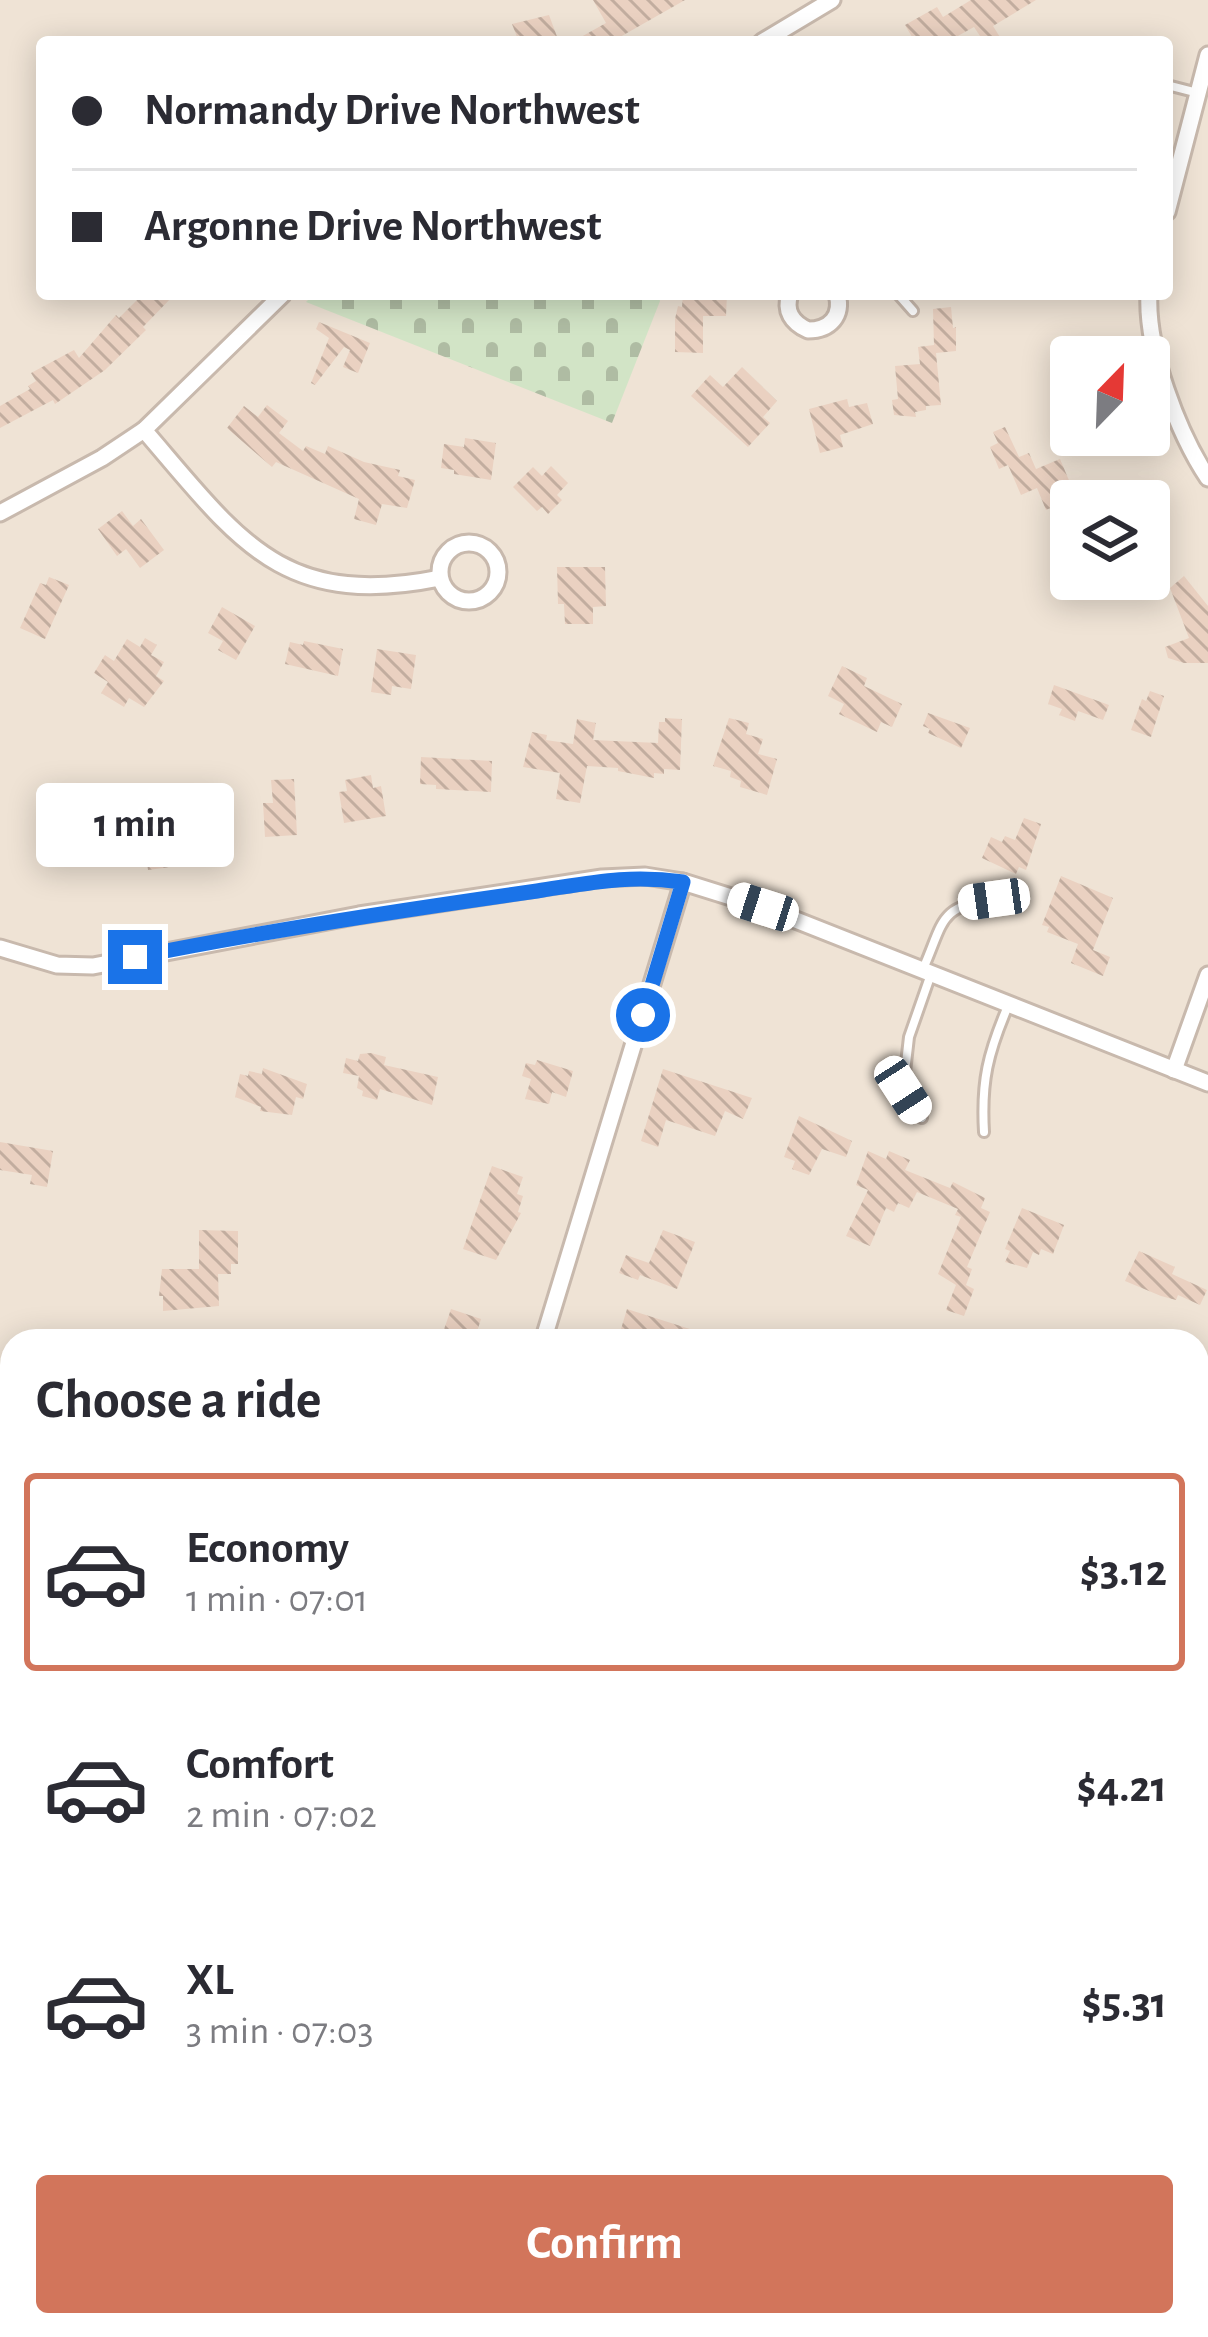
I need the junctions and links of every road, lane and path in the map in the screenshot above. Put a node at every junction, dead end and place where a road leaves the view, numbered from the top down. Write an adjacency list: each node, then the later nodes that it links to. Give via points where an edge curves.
1 (832, 0): 2 (street)
2 (772, 36)
3 (1208, 56): 5 (street)
4 (1173, 87): 5 (lane)
5 (1198, 93): 6 (street)
6 (1173, 189)
7 (277, 300): 13 (street)
8 (789, 300): 9 (street, via 792,319 808,330 836,319)
9 (838, 300)
10 (903, 300): 12 (lane)
11 (1149, 300): 14 (street, via 1152,338 1178,421)
12 (913, 311)
13 (145, 430): 15 (street); 16 (street, via 233,532 276,564 342,585)
14 (1208, 478)
15 (0, 513)
16 (440, 578)
17 (683, 882): 19 (street, via 602,878 93,966); 20 (street); 27 (street)
18 (994, 899): 20 (lane, via 950,910)
19 (0, 948)
20 (927, 972): 22 (street); 25 (lane, via 903,1090)
21 (1208, 975): 23 (street)
22 (1009, 1005): 23 (street); 26 (lane, via 981,1087)
23 (1174, 1070): 24 (street)
24 (1208, 1083)
25 (922, 1118)
26 (984, 1132)
27 (547, 1329)

